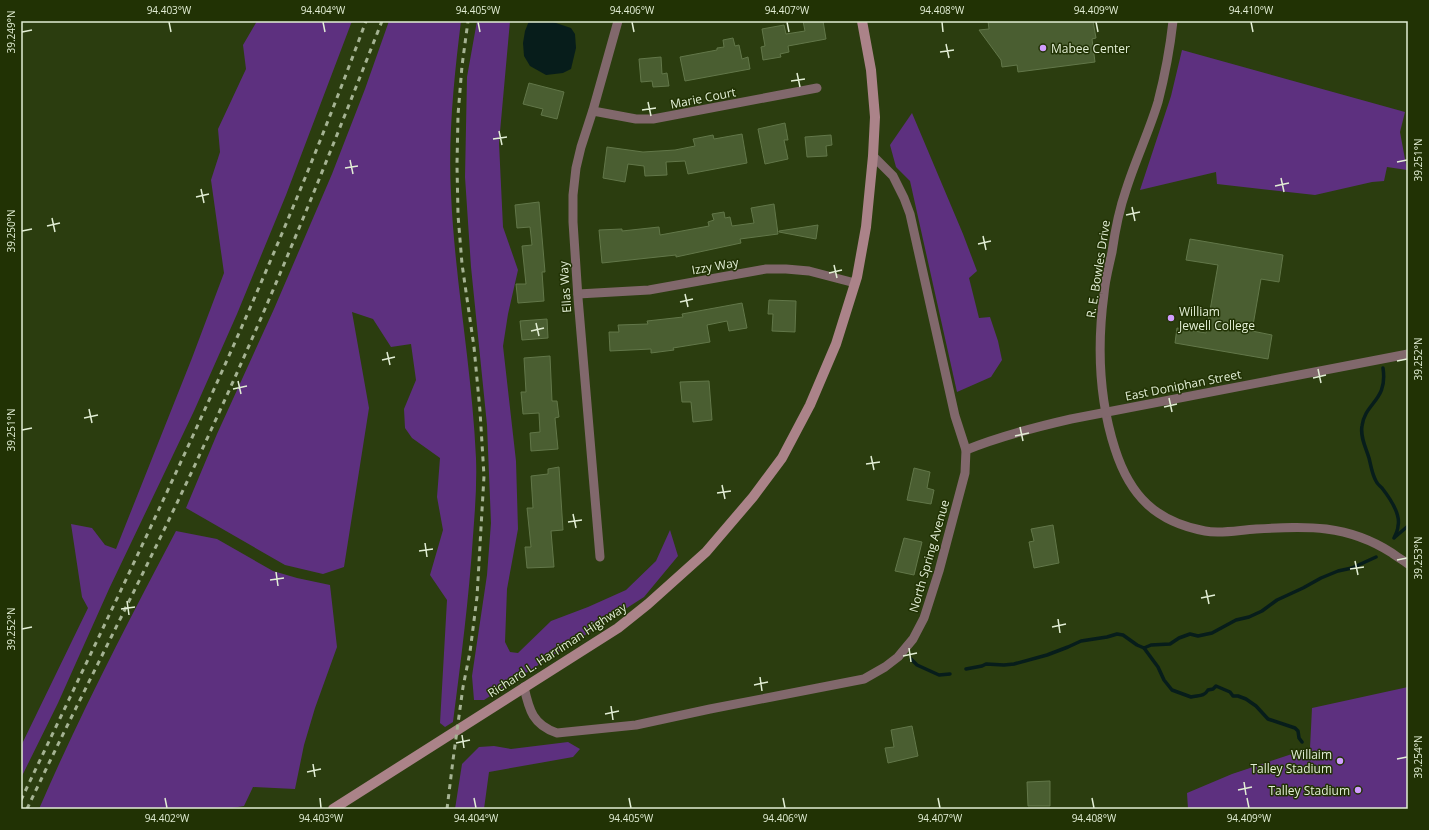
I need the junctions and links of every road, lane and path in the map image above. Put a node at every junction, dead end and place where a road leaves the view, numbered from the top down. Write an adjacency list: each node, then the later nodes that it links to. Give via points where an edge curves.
1 (618, 21): 5 (street, Ellas Way)
2 (862, 21): 6 (main road, Richard L. Harriman Highway, via 871,70 875,117)
3 (1174, 21): 10 (street, R. E. Bowles Drive, via 1159,96 1117,221 1104,293 1100,368)
4 (817, 88): 5 (street, Marie Court, via 653,119 636,119)
5 (593, 111): 8 (street, Ellas Way, via 576,168 573,195)
6 (873, 156): 7 (main road, Richard L. Harriman Highway, via 866,227); 11 (street, North Spring Avenue, via 893,176 910,214 955,416)
7 (855, 283): 8 (street, Izzy Way, via 809,271 766,269 649,290); 14 (main road, Richard L. Harriman Highway, via 836,344 810,405 782,458 753,497 706,552 648,604 618,628)
8 (578, 294): 12 (street, Ellas Way)
9 (1408, 354): 10 (street, East Doniphan Street)
10 (1106, 412): 11 (street, East Doniphan Street, via 1019,432); 13 (street, R. E. Bowles Drive, via 1112,441 1124,475 1133,489 1154,510 1175,523 1215,532 1287,527 1326,528 1363,538)
11 (966, 450): 14 (street, North Spring Avenue, via 965,473 926,614 913,640 898,657 872,676 636,725 557,733 546,729 535,720 528,707)
12 (600, 557)
13 (1408, 564)
14 (524, 687): 15 (main road, Richard L. Harriman Highway)
15 (333, 809)

